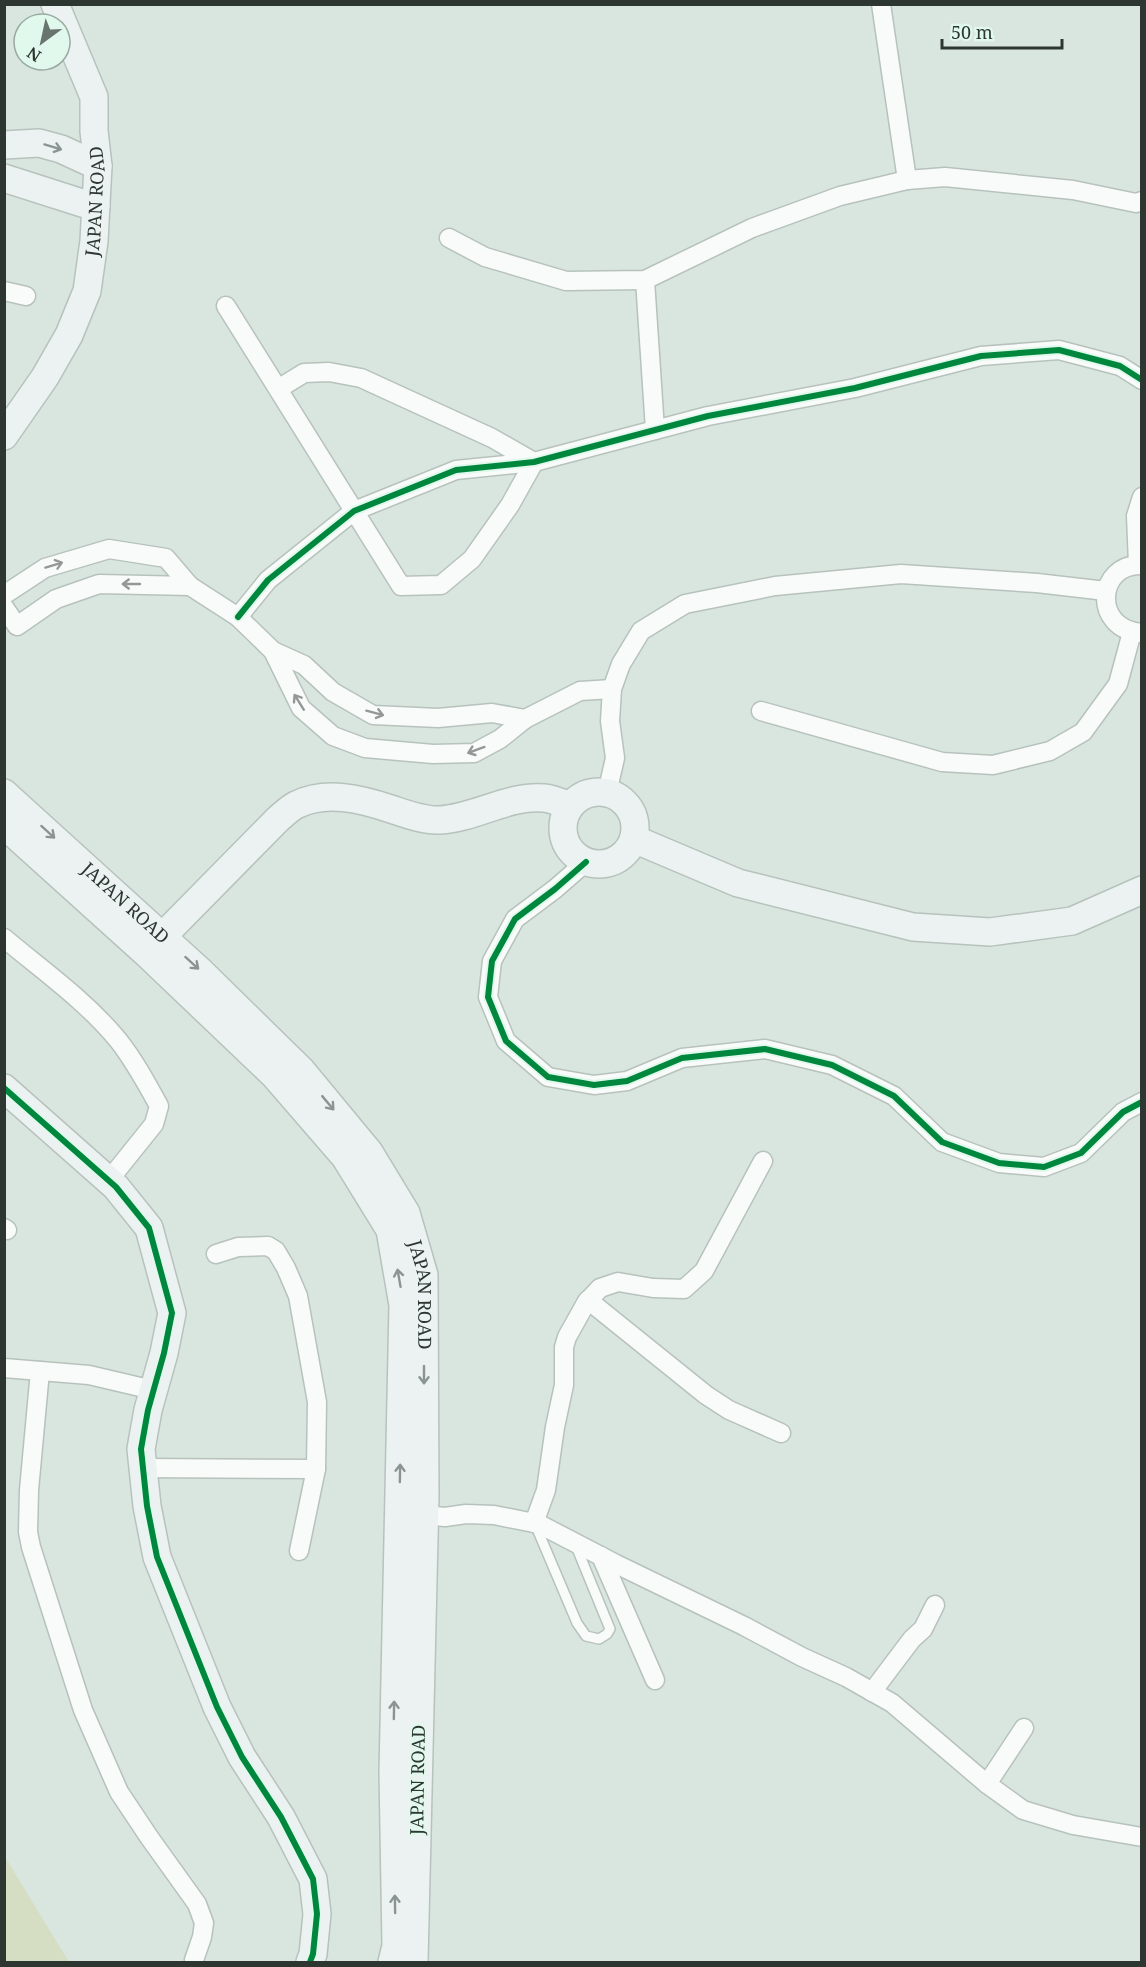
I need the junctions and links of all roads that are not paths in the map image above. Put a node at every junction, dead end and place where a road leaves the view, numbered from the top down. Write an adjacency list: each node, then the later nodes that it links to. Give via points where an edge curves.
1 (55, 4): 4 (main road, JAPAN ROAD, via 94,98)
2 (881, 4): 6 (street)
3 (4, 145): 4 (main road, one-way to 4, via 39,143)
4 (92, 163): 8 (main road, JAPAN ROAD)
5 (4, 178): 8 (main road)
6 (907, 180): 7 (street, via 945,177); 10 (street, via 840,196 752,228)
7 (1142, 201)
8 (89, 205): 16 (main road, JAPAN ROAD, via 68,295 53,330); 18 (main road, JAPAN ROAD, via 94,241 87,291 69,335 45,377)
9 (448, 238): 10 (street, via 485,257 566,281)
10 (645, 280): 17 (street)
11 (4, 291): 12 (street)
12 (26, 296)
13 (226, 306): 15 (street)
14 (1142, 380): 17 (street, via 1120,366 1059,350 981,356 855,388)
15 (278, 389): 19 (street, via 304,374 329,372 361,378 492,438); 21 (street)
16 (4, 405)
17 (655, 430): 19 (street)
18 (4, 436)
19 (534, 462): 21 (street, via 456,470); 21 (street, via 472,559 441,585 401,586)
20 (1142, 497): 22 (street, via 1136,516)
21 (354, 511): 27 (street, via 268,580)
22 (1140, 565): 24 (street, via 1118,572)
23 (190, 586): 25 (street, one-way to 23, via 45,568 109,549 166,558); 26 (street, one-way to 26, via 99,584 56,599 17,626); 27 (street)
24 (1106, 591): 28 (street, via 1105,601 1114,621); 30 (street, via 901,574 774,586 685,604 641,631 621,664)
25 (4, 596)
26 (4, 607)
27 (238, 617): 29 (street)
28 (1137, 632): 31 (street, via 1118,684 1083,732 1050,751 993,765 942,762)
29 (273, 651): 32 (street, one-way to 32, via 304,665 333,692 373,715 438,718 492,713); 32 (street, one-way to 29, via 474,753 365,748 333,736 301,708)
30 (612, 689): 32 (street, via 580,691); 34 (street, via 610,722 615,758)
31 (761, 711)
32 (525, 719)
33 (4, 793): 41 (main road, JAPAN ROAD, one-way to 41)
34 (607, 793): 35 (main road, via 587,794); 37 (main road, via 618,798 633,816)
35 (570, 806): 38 (main road, via 565,816 564,838 568,848); 41 (main road, via 543,798 514,801 440,820 410,816 342,796 296,805)
36 (4, 825): 41 (main road, JAPAN ROAD)
37 (634, 839): 38 (main road, via 620,858 609,863); 39 (main road, via 738,884 913,927 990,932 1072,921)
38 (586, 862): 43 (street, via 514,919 492,961 488,997 506,1041 549,1077 594,1085 627,1081 682,1058 765,1049 832,1065 894,1096 942,1142 999,1163 1044,1167 1081,1153 1123,1112)
39 (1142, 890)
40 (4, 938): 45 (street, via 118,1040 159,1106 154,1124)
41 (154, 945): 54 (main road, JAPAN ROAD, via 345,1157 390,1230 404,1305)
42 (4, 1088): 45 (main road)
43 (1142, 1102)
44 (763, 1161): 47 (street, via 696,1280 684,1289 674,1290 618,1282 600,1288)
45 (109, 1180): 50 (main road, via 149,1228 171,1313)
46 (216, 1254): 53 (street, via 238,1247 268,1246 276,1251 286,1268 298,1296 317,1402)
47 (588, 1300): 51 (street, via 706,1395); 55 (street, via 564,1347 564,1384 546,1490)
48 (4, 1368): 49 (street)
49 (40, 1371): 50 (street, via 89,1375); 65 (street, via 29,1490 31,1547 83,1710 119,1792 197,1904 204,1923)
50 (153, 1390): 52 (main road, via 141,1449)
51 (781, 1433)
52 (143, 1468): 53 (street); 66 (main road, via 157,1557 218,1707 242,1757 281,1817 313,1879 317,1914)
53 (316, 1469): 57 (street)
54 (412, 1514): 55 (street, via 494,1515); 67 (main road, JAPAN ROAD, one-way to 54, via 396,1946 393,1772); 68 (main road, JAPAN ROAD)
55 (534, 1523): 56 (street); 56 (lane, via 578,1623 586,1636 598,1639 610,1629)
56 (573, 1541): 58 (street)
57 (299, 1551)
58 (601, 1556): 60 (street); 61 (street)
59 (935, 1605): 61 (street, via 923,1629)
60 (656, 1680)
61 (872, 1692): 63 (street, via 892,1703)
62 (1024, 1728): 63 (street)
63 (987, 1784): 64 (street, via 1023,1810 1073,1825)
64 (1142, 1837)
65 (194, 1960)
66 (310, 1962)
67 (392, 1962)
68 (414, 1962)

